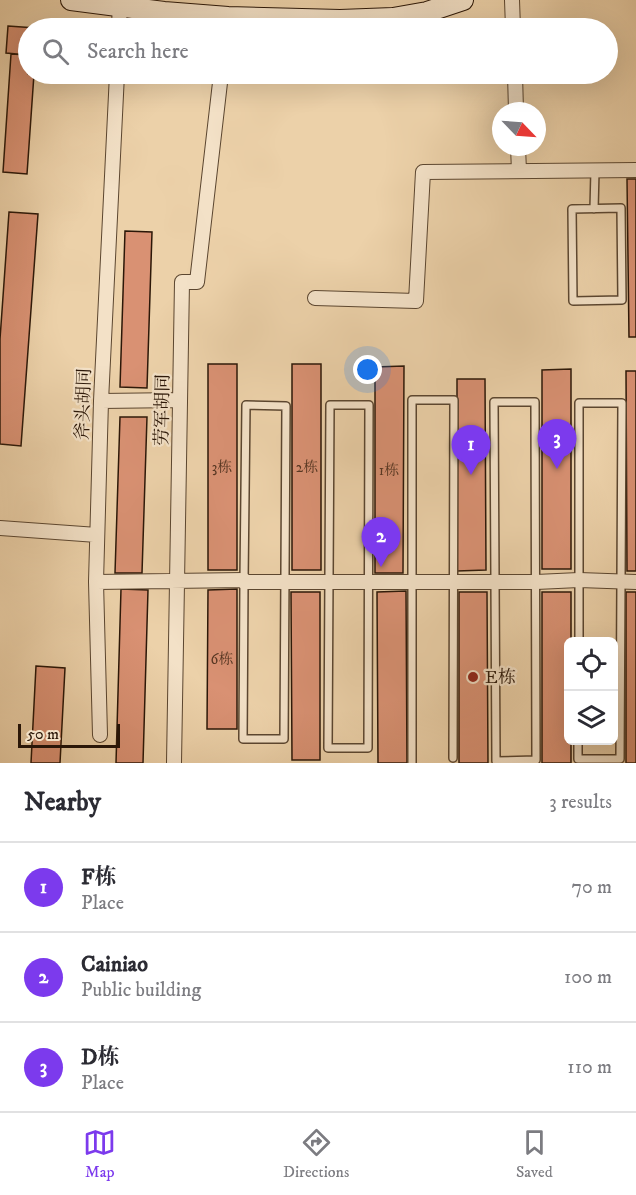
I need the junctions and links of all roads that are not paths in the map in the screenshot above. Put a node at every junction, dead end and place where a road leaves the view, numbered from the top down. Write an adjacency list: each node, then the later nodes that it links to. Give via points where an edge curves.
1 (71, 0): 6 (main road)
2 (176, 0): 7 (main road)
3 (424, 0): 7 (main road, via 394,6)
4 (463, 0): 10 (main road)
5 (512, 0): 11 (street)
6 (120, 3): 7 (main road, via 164,12); 8 (street)
7 (228, 17): 9 (main road)
8 (119, 18)
9 (265, 18)
10 (393, 18)
11 (513, 18)
12 (117, 84): 23 (street, 斧头胡同)
13 (220, 84): 22 (street, 劳军胡同, via 197,282 182,282)
14 (515, 84): 15 (street)
15 (516, 102)
16 (518, 156): 18 (street)
17 (636, 170): 19 (street)
18 (519, 171): 19 (street); 21 (street, via 423,172 416,301)
19 (595, 171): 20 (lane)
20 (594, 209): 20 (lane, via 572,209 573,301 622,300 621,208)
21 (315, 298)
22 (180, 400): 23 (street); 26 (street, 劳军胡同)
23 (101, 401): 25 (street, 斧头胡同)
24 (0, 528): 25 (street)
25 (97, 535): 30 (street, 斧头胡同)
26 (177, 580): 28 (street); 30 (street); 43 (street, 劳军胡同)
27 (579, 580): 34 (street); 35 (street); 35 (lane, via 579,403 622,403); 39 (lane)
28 (244, 581): 31 (street); 31 (lane, via 243,739 284,739); 31 (lane, via 246,405 286,405)
29 (368, 581): 32 (street); 32 (lane, via 368,748 328,748); 32 (lane, via 369,405 330,405); 37 (street)
30 (96, 582): 40 (street, 斧头胡同)
31 (285, 582): 32 (street)
32 (329, 582)
33 (495, 582): 34 (street); 34 (lane, via 496,760 536,760); 34 (lane, via 494,402 535,402); 38 (street)
34 (536, 582)
35 (621, 582): 36 (street); 41 (lane, via 620,759 578,759)
36 (636, 582)
37 (412, 583): 38 (street); 38 (lane, via 412,400 453,400); 44 (lane)
38 (453, 583): 42 (lane)
39 (579, 637)
40 (100, 735)
41 (578, 745)
42 (453, 758)
43 (174, 763)
44 (412, 763)

